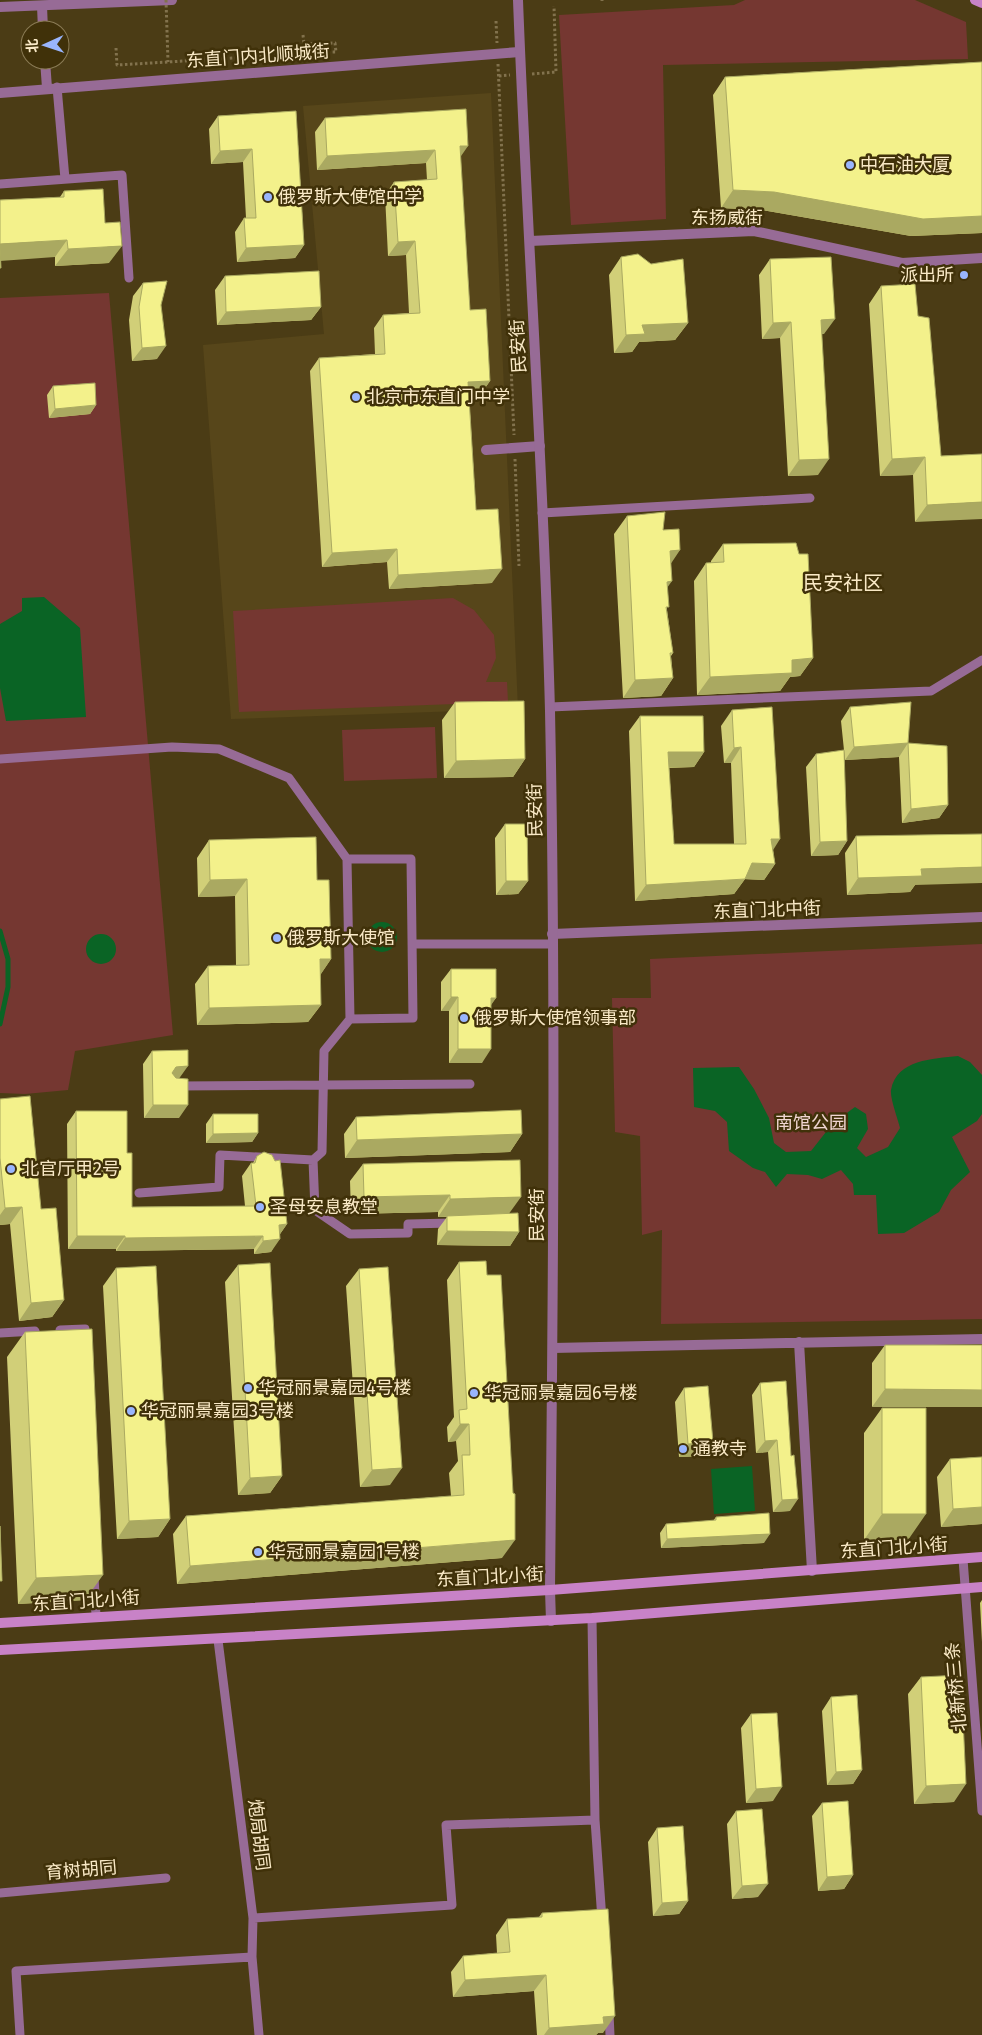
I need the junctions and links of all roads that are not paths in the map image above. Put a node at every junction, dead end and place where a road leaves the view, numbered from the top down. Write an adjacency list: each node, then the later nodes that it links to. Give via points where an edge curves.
1 (172, 0): 5 (street)
2 (518, 0): 8 (street, 民安街)
3 (975, 0): 4 (main road)
4 (982, 3)
5 (42, 6): 6 (street); 7 (street)
6 (0, 8)
7 (43, 20)
8 (519, 52): 10 (street, 东直门内北顺城街); 14 (street, 民安街)
9 (48, 70): 10 (street)
10 (52, 88): 11 (street, 东直门内北顺城街); 12 (lane)
11 (0, 93)
12 (65, 179): 13 (lane); 16 (lane, via 122,175)
13 (0, 184)
14 (530, 241): 15 (street, 东扬威街, via 754,231 902,263); 17 (street, 民安街)
15 (982, 258)
16 (129, 278)
17 (540, 446): 18 (street); 20 (street, 民安街)
18 (486, 450)
19 (810, 498): 20 (lane)
20 (542, 513): 22 (street, 民安街)
21 (982, 660): 22 (lane, via 931,691)
22 (550, 707): 26 (street, 民安街)
23 (0, 758): 24 (lane, via 172,747 219,749 290,778)
24 (348, 859): 27 (lane, via 411,858); 28 (lane)
25 (982, 917): 26 (street, 东直门北中街)
26 (552, 939): 27 (lane); 38 (street, 民安街)
27 (412, 944): 28 (lane, via 413,1018)
28 (350, 1019): 30 (lane, via 324,1051)
29 (470, 1084): 30 (lane)
30 (323, 1085): 31 (lane); 32 (lane, via 322,1152)
31 (169, 1086)
32 (313, 1160): 33 (lane, via 220,1155 219,1187); 34 (lane, via 315,1210 350,1234 408,1233 408,1224)
33 (139, 1193)
34 (457, 1222)
35 (0, 1333): 39 (lane, via 85,1329)
36 (982, 1339): 37 (street)
37 (799, 1342): 38 (street); 43 (street)
38 (553, 1348): 46 (street, 民安街)
39 (86, 1349)
40 (982, 1557): 41 (main road, 东直门北小街)
41 (963, 1559): 43 (main road, 东直门北小街); 45 (lane, 北新桥三条)
42 (94, 1566): 47 (lane)
43 (812, 1571): 46 (main road, 东直门北小街)
44 (982, 1587): 45 (main road)
45 (964, 1589): 48 (main road); 53 (lane, 北新桥三条)
46 (550, 1590): 47 (main road, 东直门北小街); 49 (street, 民安街)
47 (96, 1616): 50 (main road, 东直门北小街)
48 (592, 1618): 49 (main road); 55 (lane)
49 (551, 1621): 51 (main road)
50 (0, 1623)
51 (218, 1640): 52 (main road); 58 (lane, 炮局胡同)
52 (0, 1650)
53 (980, 1762): 54 (lane, 北新桥三条)
54 (982, 1811)
55 (595, 1820): 58 (lane, via 446,1825 452,1906); 59 (lane)
56 (166, 1878): 57 (lane, 育树胡同)
57 (0, 1893)
58 (253, 1918): 60 (lane, 炮局胡同)
59 (602, 1927)
60 (252, 1957): 62 (lane, via 16,1971); 63 (lane, 炮局胡同)
61 (608, 2006): 64 (lane)
62 (20, 2035)
63 (259, 2035)
64 (610, 2035)

